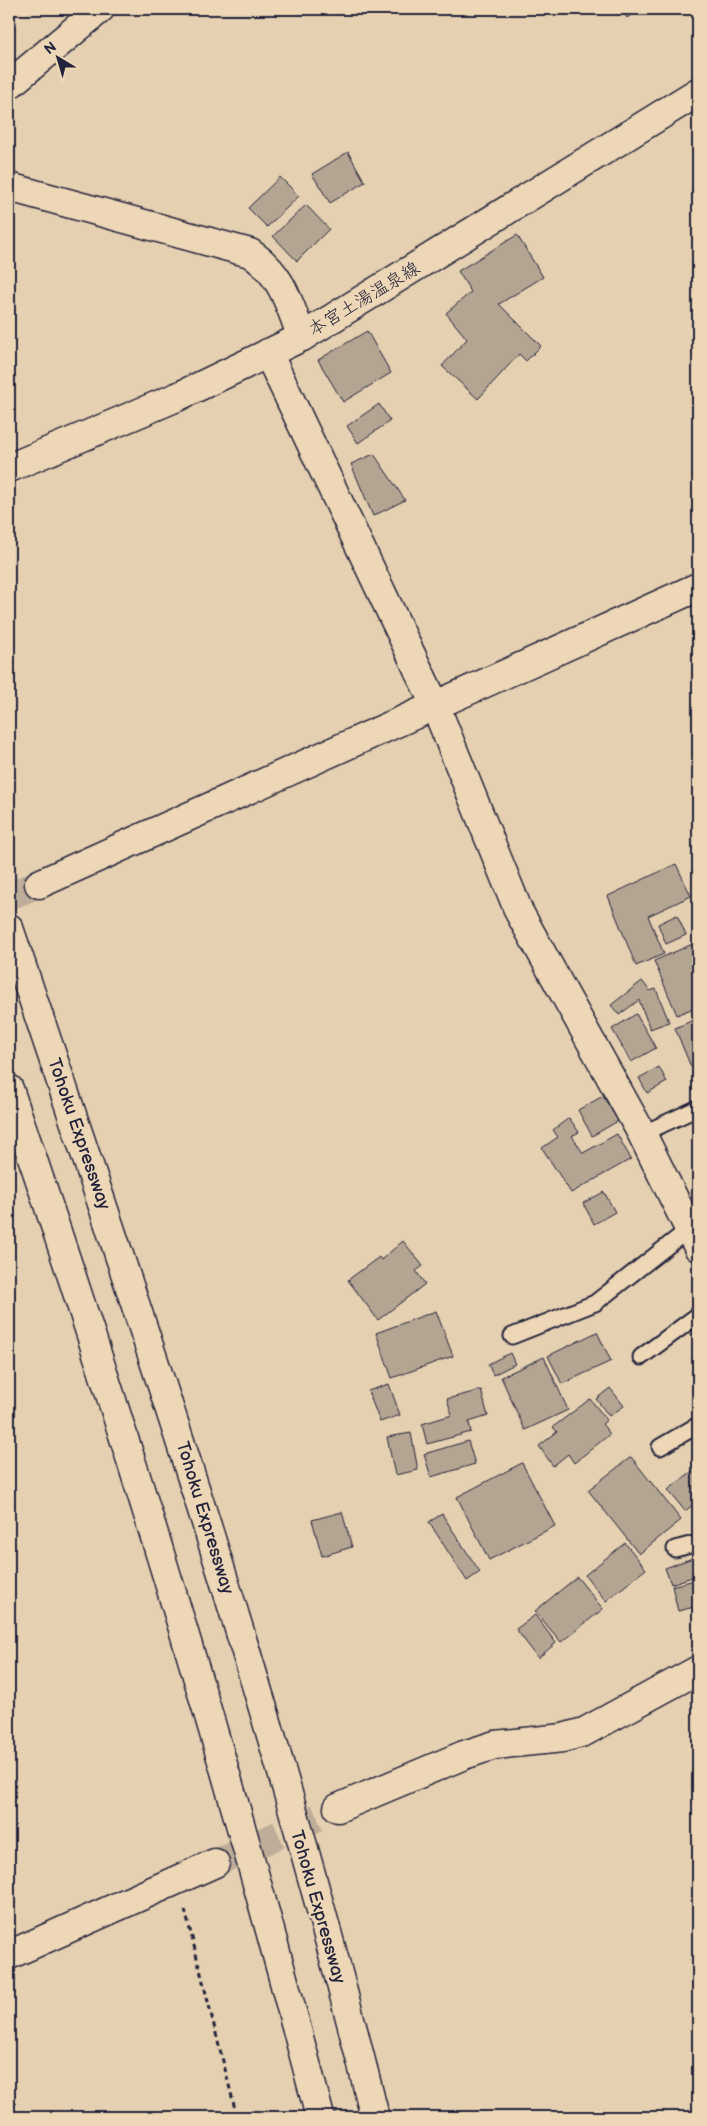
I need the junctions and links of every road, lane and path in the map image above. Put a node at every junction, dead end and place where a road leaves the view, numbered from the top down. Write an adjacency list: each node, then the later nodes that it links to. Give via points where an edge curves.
1 (100, 9): 2 (main road)
2 (9, 85)
3 (698, 92): 5 (main road, 本宮土湯温泉線)
4 (9, 187): 5 (main road, via 250,254 264,262 278,278)
5 (302, 337): 6 (main road, 本宮土湯温泉線)
6 (268, 353): 7 (main road, 本宮土湯温泉線, via 177,397); 9 (main road)
7 (9, 468)
8 (698, 587): 9 (main road)
9 (435, 705): 10 (main road); 14 (main road, via 519,912)
10 (39, 884)
11 (9, 928): 30 (main road, Tohoku Expressway, via 169,1403 221,1570 311,1878)
12 (9, 1089): 29 (main road, via 76,1286 174,1598 262,1898)
13 (698, 1108): 14 (lane)
14 (642, 1134): 15 (main road)
15 (694, 1238): 17 (lane, via 595,1303)
16 (698, 1315): 18 (lane)
17 (512, 1336)
18 (641, 1357)
19 (698, 1425): 20 (lane)
20 (660, 1447)
21 (698, 1543): 22 (lane)
22 (676, 1549)
23 (698, 1670): 24 (main road, via 584,1732 563,1738 496,1745 464,1755)
24 (338, 1808)
25 (215, 1863): 26 (main road)
26 (177, 1880): 27 (main road); 28 (path)
27 (9, 1955)
28 (237, 2117)
29 (320, 2117)
30 (375, 2117)

